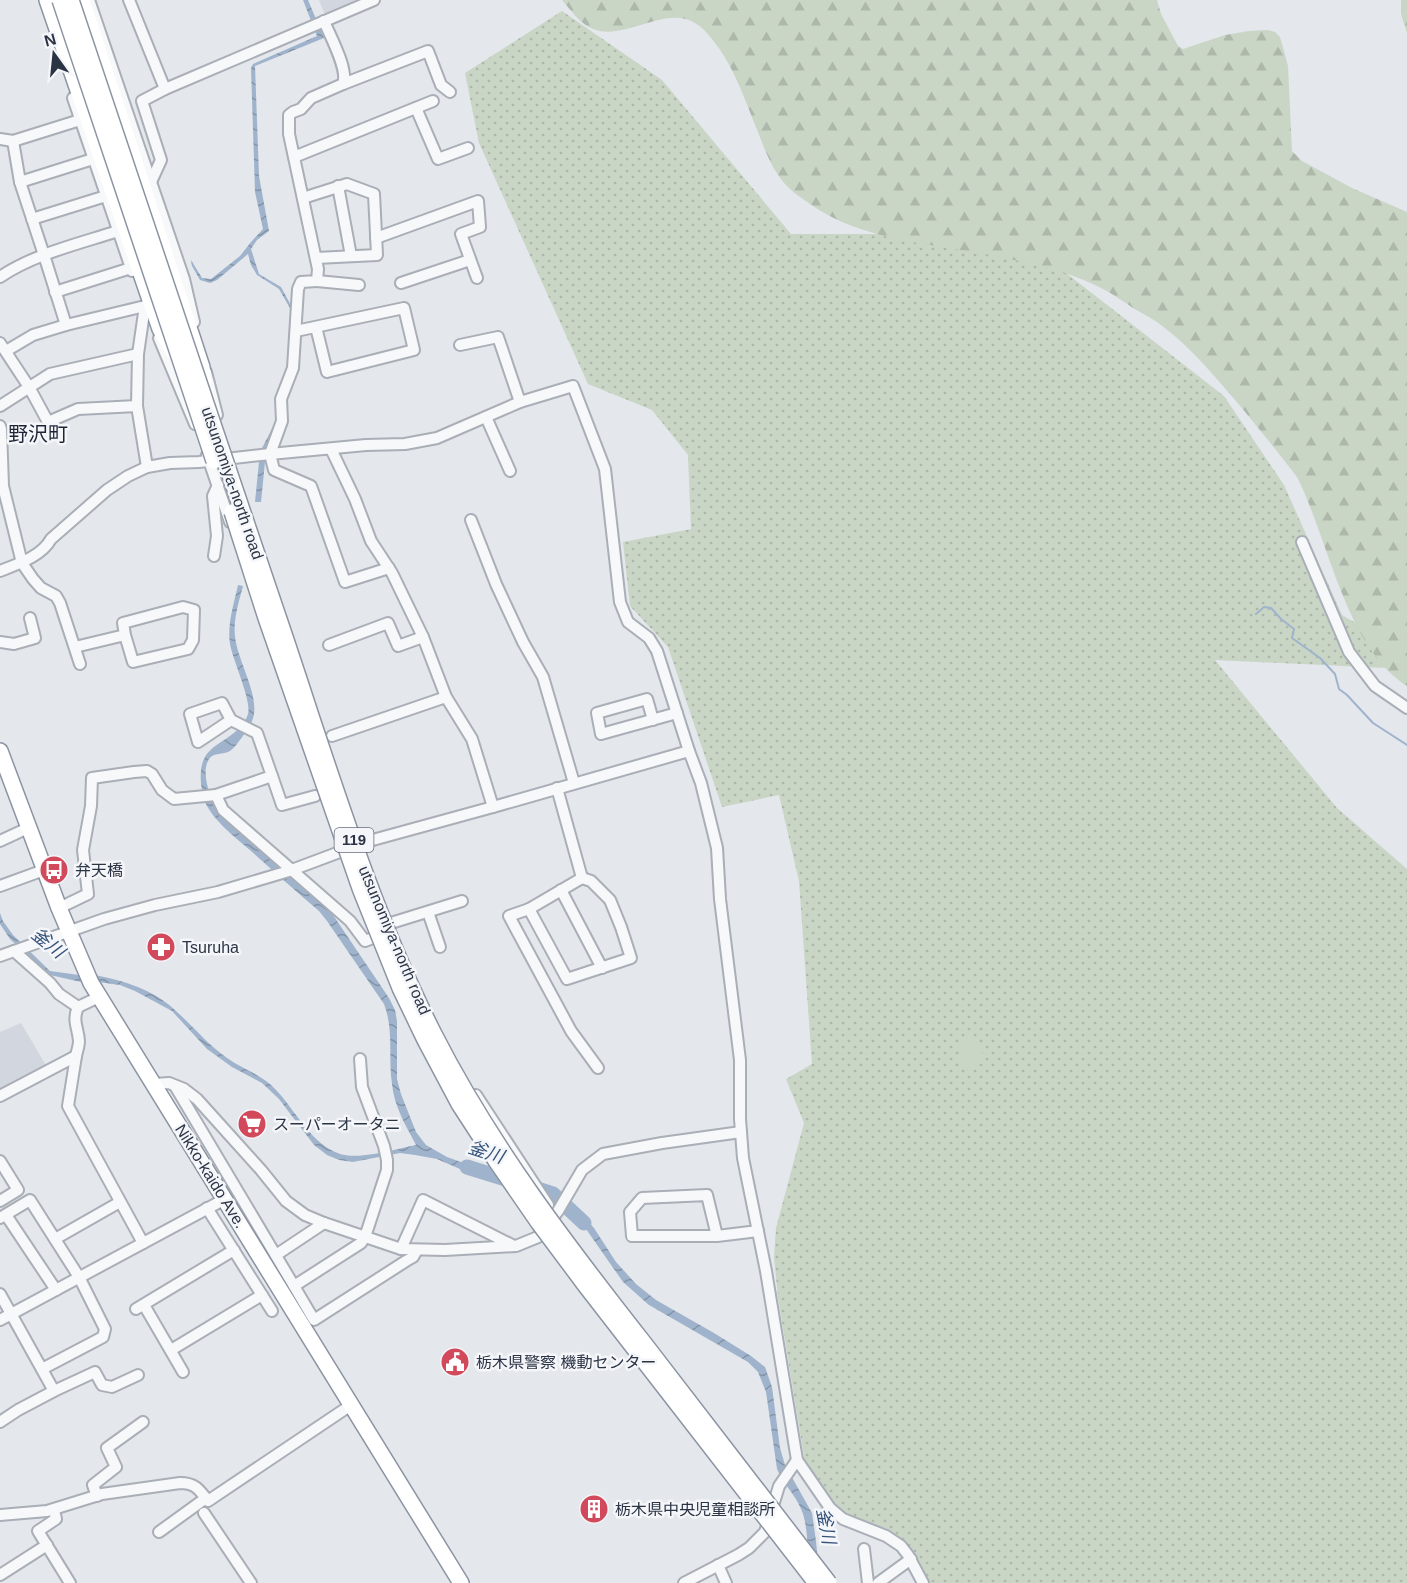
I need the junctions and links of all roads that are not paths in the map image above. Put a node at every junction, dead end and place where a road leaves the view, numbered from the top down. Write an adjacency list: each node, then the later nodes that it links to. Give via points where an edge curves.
1 (47, 0): 9 (highway)
2 (60, 0): 47 (highway, utsunomiya-north road / 119, bridge)
3 (71, 0): 52 (highway, utsunomiya-north road / 119, bridge)
4 (82, 0): 52 (highway, bridge, via 202,368)
5 (89, 0): 22 (street)
6 (129, 0): 11 (street)
7 (374, 0): 8 (street)
8 (324, 21): 10 (street, via 340,58); 11 (street)
9 (57, 27): 15 (street, via 58,53); 47 (highway, bridge, via 160,328)
10 (343, 84): 12 (street, via 428,51 441,85); 19 (street, via 311,98 289,116)
11 (165, 89): 22 (street, via 142,101 161,160)
12 (450, 92)
13 (433, 101): 14 (street)
14 (416, 108): 18 (street, via 438,159); 19 (street)
15 (80, 120): 17 (street); 20 (street)
16 (0, 139): 17 (street)
17 (13, 141): 21 (street)
18 (468, 148)
19 (294, 158): 25 (street)
20 (93, 159): 21 (street); 24 (street)
21 (20, 182): 26 (street)
22 (151, 182): 57 (street, via 184,279)
23 (338, 186): 25 (street); 28 (street, via 346,183 374,194); 30 (street)
24 (106, 196): 26 (street); 27 (street)
25 (303, 198): 31 (street)
26 (32, 219): 29 (street)
27 (118, 231): 29 (street); 33 (street)
28 (376, 238): 30 (street, via 377,255); 32 (street, via 478,201 480,226 460,234)
29 (44, 255): 34 (street); 39 (street)
30 (351, 256): 31 (street)
31 (316, 258): 36 (street)
32 (470, 260): 35 (street); 37 (street)
33 (131, 268): 39 (street); 40 (street)
34 (0, 277)
35 (477, 278)
36 (317, 281): 38 (street); 43 (street, via 301,282 298,289)
37 (401, 283)
38 (359, 285)
39 (55, 292): 41 (street)
40 (145, 306): 41 (street); 46 (street); 58 (street)
41 (66, 325): 45 (street)
42 (316, 327): 42 (street, via 404,308 414,350 327,372); 43 (street)
43 (296, 331): 56 (street, via 293,369 280,399 282,421)
44 (460, 345): 49 (street, via 498,337)
45 (3, 347): 48 (street)
46 (138, 354): 48 (street, via 50,374); 51 (street)
47 (184, 372): 174 (highway, utsunomiya-north road / 119, bridge, via 361,891 425,1040 459,1104 538,1222)
48 (29, 387): 50 (street); 51 (street, via 48,422 78,409)
49 (520, 402): 53 (street); 78 (street, via 573,386 606,469 620,602 628,622 649,638 657,651)
50 (0, 405)
51 (137, 406): 59 (street)
52 (210, 415): 175 (highway, utsunomiya-north road / 119, bridge, via 372,889 435,1034 504,1155 546,1216)
53 (486, 417): 55 (street, via 437,438); 60 (street)
54 (0, 426): 62 (street)
55 (331, 449): 56 (street); 67 (street, via 371,541)
56 (270, 454): 57 (street); 67 (street, via 274,470 310,486 345,582)
57 (229, 459): 58 (street); 92 (street)
58 (210, 461): 59 (street); 61 (street)
59 (147, 467): 66 (street, via 107,490 47,546)
60 (510, 471)
61 (218, 485): 65 (street, via 213,496 217,536); 93 (street)
62 (1, 486): 66 (street)
63 (471, 520): 85 (street, via 496,584 543,677)
64 (1302, 542): 77 (street, via 1349,652 1375,686)
65 (214, 556)
66 (22, 562): 68 (street); 74 (street, via 41,588 56,596)
67 (389, 568): 71 (street)
68 (0, 571)
69 (30, 618): 72 (street, via 35,638 14,644)
70 (125, 635): 70 (street, via 133,662 188,649 193,640 194,610 183,608 123,623); 74 (street)
71 (423, 637): 73 (street, via 399,646 388,623); 76 (street)
72 (0, 642)
73 (329, 645)
74 (75, 647): 75 (street)
75 (80, 664)
76 (446, 697): 81 (street); 89 (street, via 472,739)
77 (1407, 708)
78 (676, 713): 80 (street); 83 (street)
79 (231, 720): 84 (street, via 257,733)
80 (653, 720): 80 (street, via 601,734 597,713 647,699)
81 (332, 736)
82 (0, 751): 90 (highway, Nikko-kaido Ave.)
83 (688, 751): 85 (street); 118 (street, via 701,783 717,848 740,1060)
84 (272, 776): 87 (street); 88 (street, via 282,805)
85 (574, 783): 86 (street)
86 (557, 788): 89 (street); 96 (street)
87 (216, 795): 95 (street, via 223,810); 100 (street, via 174,799 147,771 92,778 83,850 88,894)
88 (315, 796)
89 (493, 807): 92 (street)
90 (28, 828): 91 (street); 94 (highway, Nikko-kaido Ave.)
91 (0, 841)
92 (361, 844): 93 (street); 103 (street)
93 (340, 851): 95 (street); 105 (street)
94 (44, 870): 97 (street); 100 (highway, Nikko-kaido Ave.)
95 (292, 870): 104 (street, via 128,912); 105 (street, via 350,921 365,940)
96 (582, 878): 98 (street); 109 (street, via 591,881 609,900 631,958)
97 (0, 886)
98 (561, 891): 101 (street); 109 (street)
99 (462, 901): 102 (street)
100 (59, 908): 104 (highway, Nikko-kaido Ave.)
101 (529, 909): 109 (street, via 567,979); 114 (street, via 509,916 571,1031)
102 (428, 912): 103 (street); 106 (street)
103 (391, 923): 124 (street, via 455,1063)
104 (68, 932): 107 (street); 110 (highway, Nikko-kaido Ave.)
105 (373, 938): 128 (street, via 405,1012 455,1104)
106 (440, 947)
107 (20, 948): 108 (street); 111 (street, via 59,994)
108 (0, 956)
109 (602, 968)
110 (99, 997): 111 (street); 115 (highway, Nikko-kaido Ave.)
111 (78, 1007): 112 (street)
112 (76, 1056): 117 (street); 122 (street, via 68,1106)
113 (360, 1059): 130 (street, via 362,1088 387,1160)
114 (598, 1068)
115 (154, 1084): 116 (street); 120 (highway, Nikko-kaido Ave.)
116 (175, 1086): 126 (street, via 197,1099 286,1201); 137 (street)
117 (0, 1096)
118 (741, 1132): 124 (street, via 603,1154 582,1170); 127 (street)
119 (0, 1161): 121 (street, via 18,1190)
120 (225, 1199): 123 (street); 151 (highway, Nikko-kaido Ave.)
121 (0, 1200)
122 (120, 1202): 131 (street); 132 (street)
123 (207, 1208): 132 (street); 135 (street)
124 (556, 1213): 128 (street); 157 (street)
125 (3, 1216): 131 (street, via 30,1200); 140 (street)
126 (324, 1223): 130 (street); 137 (street)
127 (758, 1231): 129 (street); 154 (street)
128 (541, 1233): 133 (street, via 538,1238); 161 (street)
129 (717, 1236): 129 (street, via 632,1236 630,1212 642,1197 707,1195)
130 (365, 1237): 134 (street); 139 (street, via 356,1247)
131 (55, 1239): 138 (street)
132 (143, 1243): 138 (street)
133 (516, 1246): 134 (street, via 423,1200); 136 (street)
134 (401, 1249): 136 (street)
135 (234, 1250): 142 (street); 146 (street, via 140,1307)
136 (417, 1250): 139 (street, via 413,1257 314,1320)
137 (276, 1254): 139 (street)
138 (79, 1277): 140 (street); 147 (street, via 105,1329 103,1337)
139 (294, 1286)
140 (56, 1290): 144 (street)
141 (0, 1294): 144 (street)
142 (262, 1295): 143 (street); 146 (street)
143 (272, 1311)
144 (12, 1313): 145 (street); 147 (street)
145 (0, 1320)
146 (171, 1350): 148 (street)
147 (42, 1369): 150 (street)
148 (183, 1372)
149 (138, 1375): 150 (street, via 112,1387 102,1385 95,1372)
150 (54, 1391): 152 (street)
151 (351, 1405): 156 (street, via 208,1501); 170 (highway, Nikko-kaido Ave.)
152 (0, 1422)
153 (144, 1422): 155 (street, via 107,1448 116,1467 93,1485)
154 (794, 1464): 157 (street, via 779,1486); 165 (street, via 843,1519 894,1540)
155 (97, 1496): 156 (street, via 189,1483); 158 (street)
156 (206, 1498): 162 (street)
157 (774, 1503): 161 (street); 176 (street)
158 (54, 1510): 160 (street); 163 (street, via 56,1519 38,1531)
159 (204, 1514): 169 (street)
160 (0, 1515)
161 (766, 1527): 166 (street, via 749,1548); 173 (street)
162 (159, 1532)
163 (47, 1545): 167 (street); 168 (street)
164 (864, 1549): 177 (street)
165 (911, 1560): 178 (street); 179 (street)
166 (718, 1565): 171 (street); 172 (street)
167 (0, 1575)
168 (70, 1583)
169 (251, 1583)
170 (460, 1583)
171 (684, 1583)
172 (726, 1583)
173 (810, 1583)
174 (816, 1583)
175 (829, 1583)
176 (836, 1583)
177 (868, 1583)
178 (878, 1583)
179 (923, 1583)

